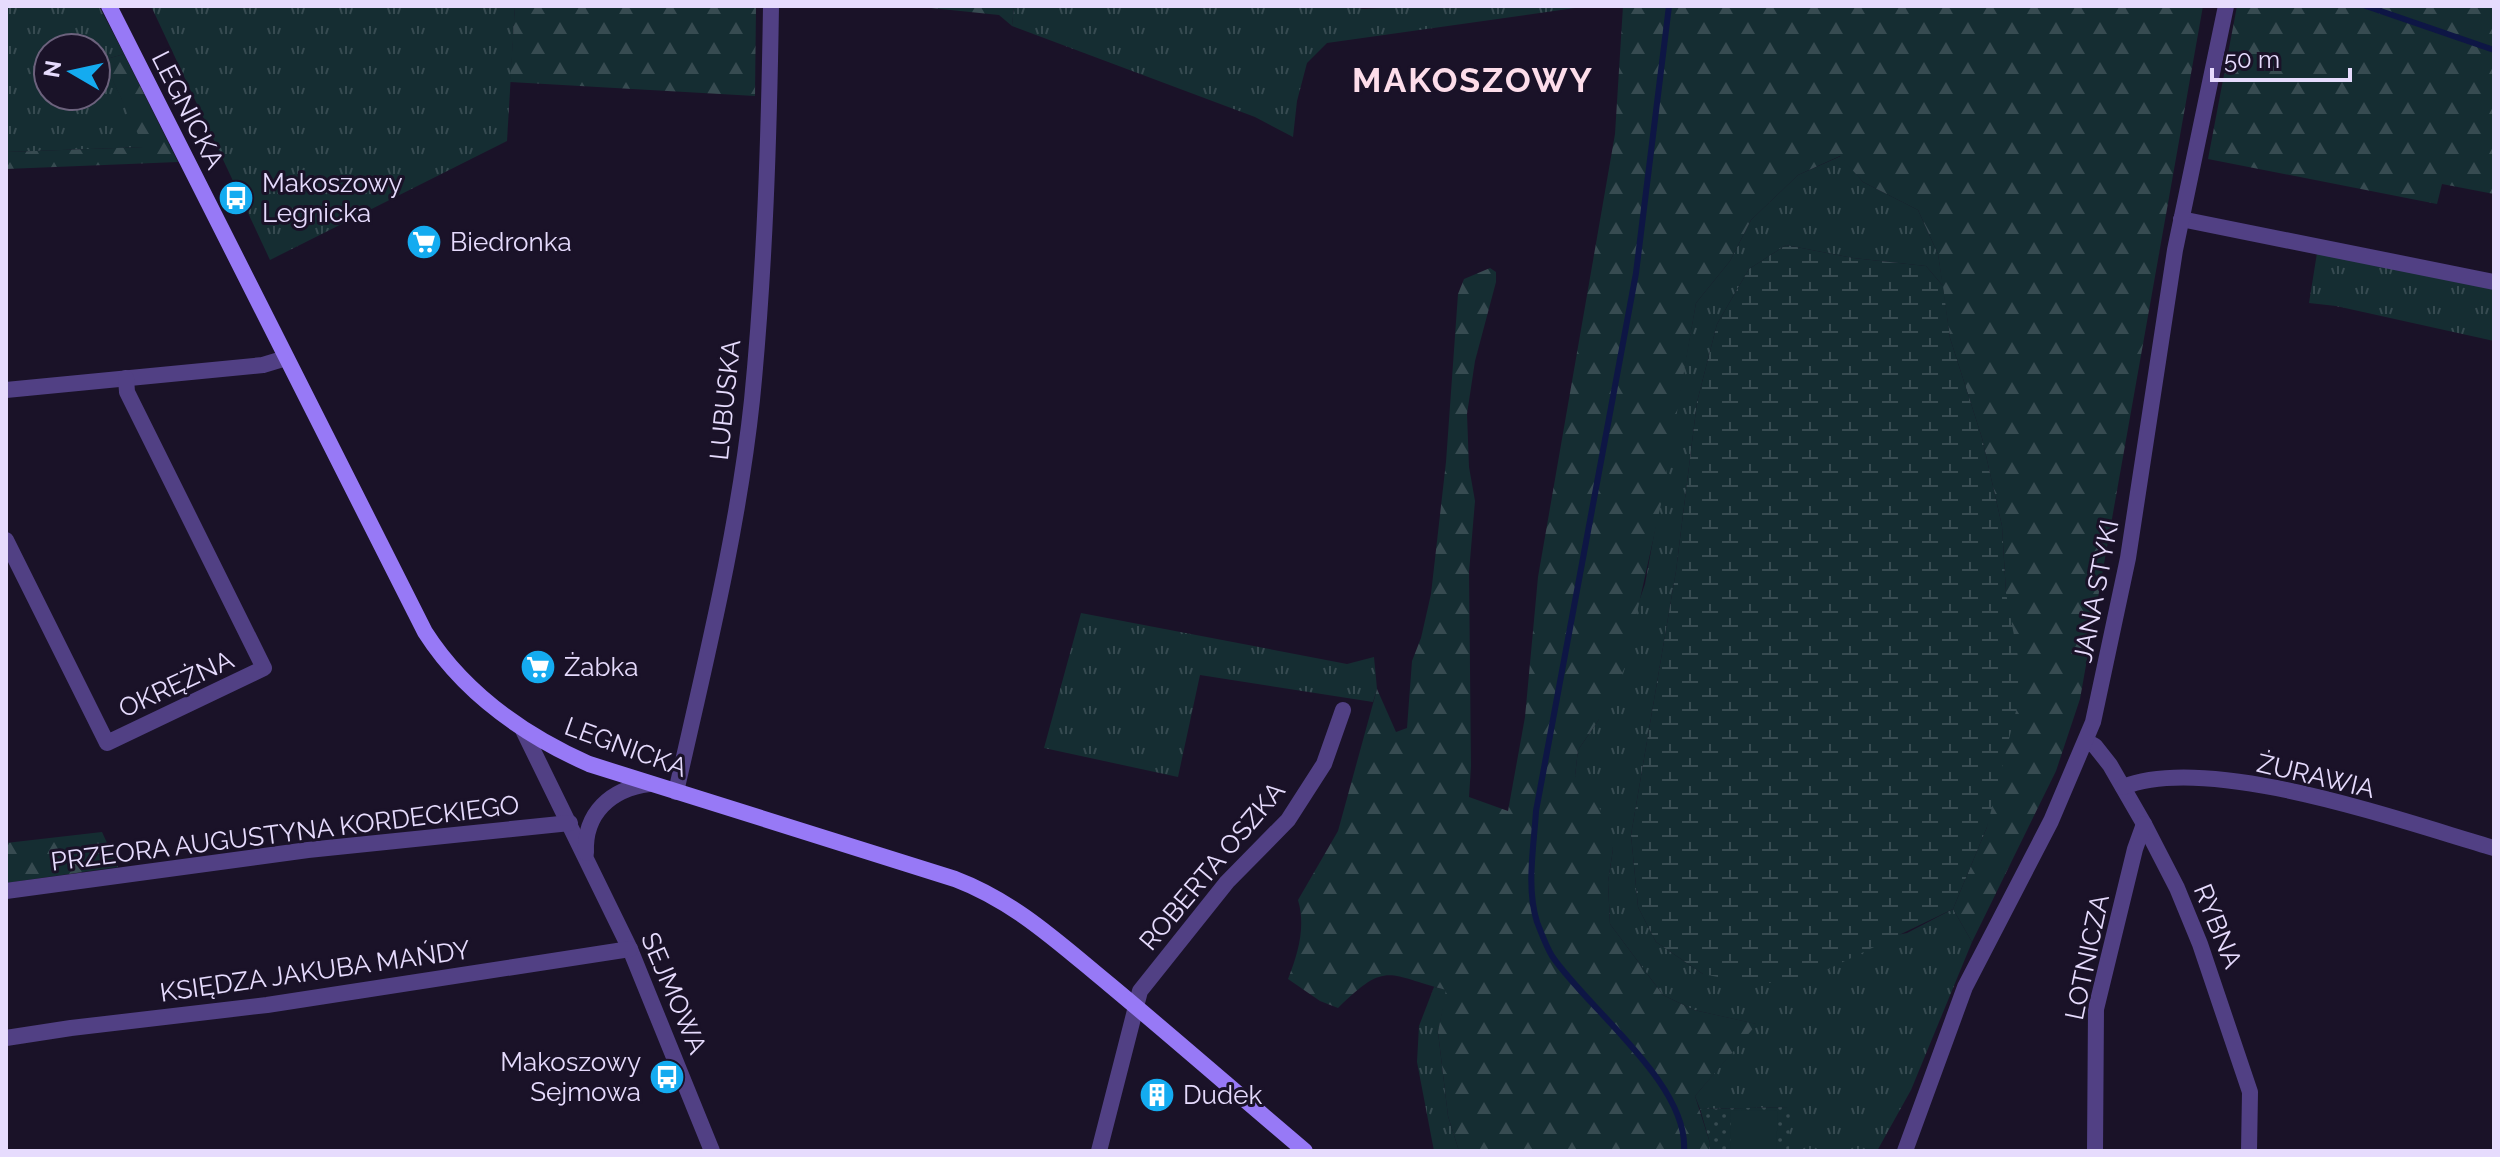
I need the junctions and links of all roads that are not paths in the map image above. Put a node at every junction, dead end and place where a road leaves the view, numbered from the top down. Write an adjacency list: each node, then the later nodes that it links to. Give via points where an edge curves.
1 (109, 6): 6 (main road, LEGNICKA)
2 (771, 6): 15 (street, LUBUSKA, via 751,401 728,552)
3 (2226, 6): 4 (street, JANA STYKI)
4 (2181, 219): 5 (street); 12 (street, JANA STYKI, via 2128,558)
5 (2494, 282)
6 (286, 358): 7 (street, via 263,365); 11 (main road, LEGNICKA, via 442,659)
7 (126, 378): 8 (street); 9 (street, OKRĘŻNA, via 127,392 264,668 107,743)
8 (6, 390)
9 (6, 540)
10 (1343, 710): 22 (street, ROBERTA OSZKA, via 1324,764 1288,820 1218,894 1140,991)
11 (523, 730): 13 (main road, LEGNICKA, via 589,764); 16 (street, SEJMOWA)
12 (2086, 741): 14 (street, RYBNA, via 2103,755); 27 (street, JANA STYKI, via 1965,987)
13 (649, 784): 15 (main road, LEGNICKA); 19 (street, via 631,786 605,801 589,823)
14 (2123, 787): 17 (street, RYBNA); 18 (street, ŻURAWIA, via 2160,779 2260,785)
15 (676, 792): 22 (main road, LEGNICKA, via 980,889 1025,916)
16 (570, 823): 19 (street, SEJMOWA); 20 (street, PRZEORA AUGUSTYNA KORDECKIEGO, via 308,850)
17 (2144, 824): 28 (street, LOTNICZA, via 2096,1009); 29 (street, RYBNA, via 2192,924 2244,1070 2250,1092)
18 (2494, 848)
19 (587, 856): 21 (street, SEJMOWA)
20 (6, 891)
21 (630, 949): 23 (street, KSIĘDZA JAKUBA MAŃDY, via 267,1005); 24 (street, SEJMOWA)
22 (1136, 1007): 25 (street, ROBERTA OSZKA); 26 (main road, LEGNICKA)
23 (6, 1038)
24 (712, 1151)
25 (1099, 1151)
26 (1305, 1151)
27 (1905, 1151)
28 (2095, 1151)
29 (2249, 1151)

